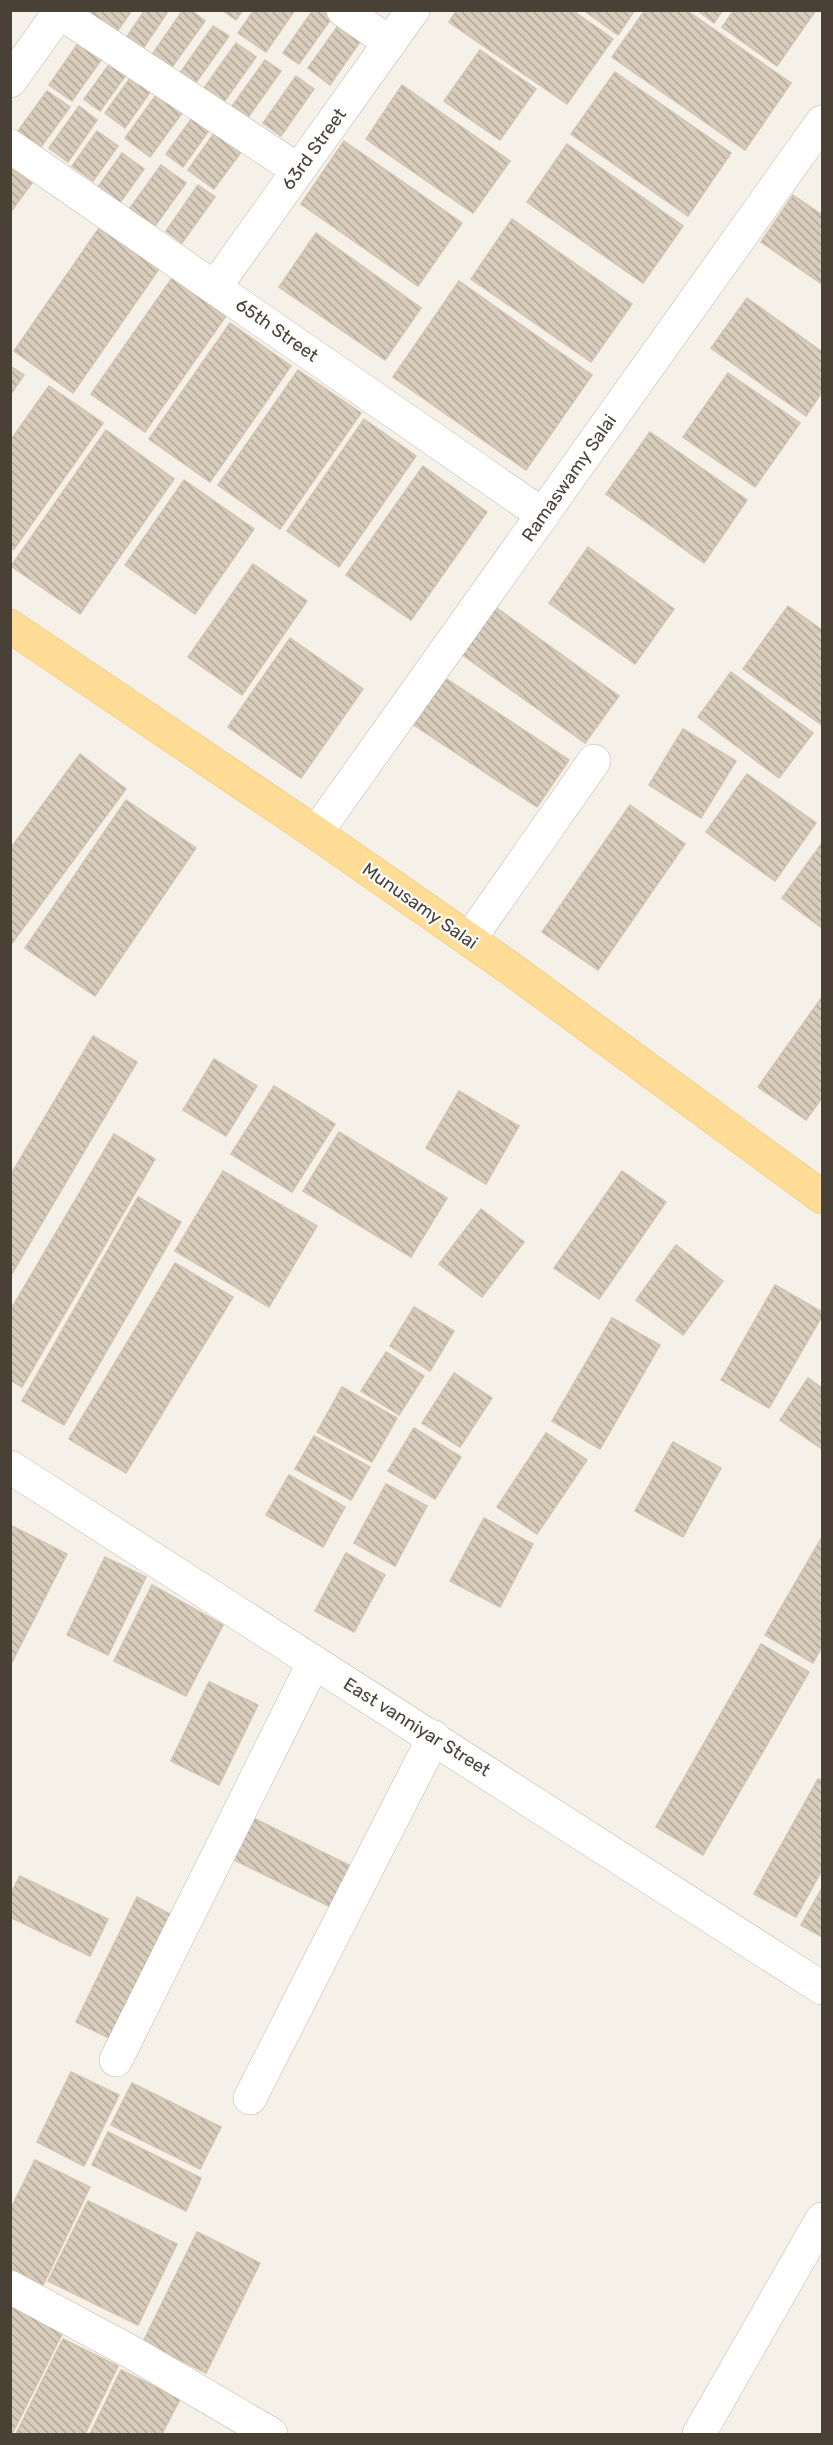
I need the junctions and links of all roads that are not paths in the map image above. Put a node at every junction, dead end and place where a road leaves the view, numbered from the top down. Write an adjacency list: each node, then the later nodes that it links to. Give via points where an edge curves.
1 (343, 10): 4 (street)
2 (414, 10): 4 (street, 63rd Street)
3 (60, 11): 5 (street); 8 (street)
4 (390, 44): 8 (street, 63rd Street)
5 (10, 81)
6 (822, 122): 10 (street, Ramaswamy Salai)
7 (10, 146): 9 (street, 65th Street)
8 (298, 170): 9 (street, 63rd Street)
9 (215, 287): 10 (street, 65th Street)
10 (543, 515): 13 (street, Ramaswamy Salai)
11 (10, 626): 13 (main road, Munusamy Salai)
12 (594, 761): 14 (street)
13 (316, 833): 14 (main road, Munusamy Salai)
14 (469, 940): 15 (main road, Munusamy Salai)
15 (822, 1197)
16 (10, 1467): 17 (street, East vanniyar Street)
17 (314, 1662): 18 (street, East vanniyar Street); 20 (street)
18 (434, 1737): 19 (street, East vanniyar Street); 21 (street)
19 (822, 1988)
20 (116, 2060)
21 (250, 2098)
22 (822, 2219): 25 (street)
23 (10, 2287): 24 (street)
24 (271, 2434)
25 (699, 2434)

